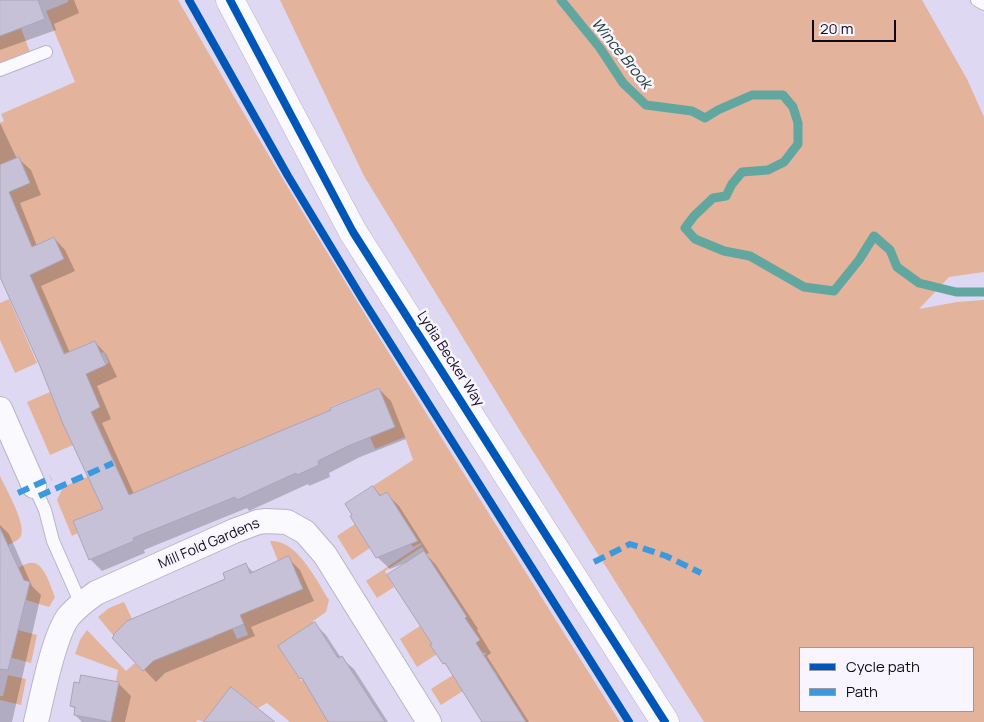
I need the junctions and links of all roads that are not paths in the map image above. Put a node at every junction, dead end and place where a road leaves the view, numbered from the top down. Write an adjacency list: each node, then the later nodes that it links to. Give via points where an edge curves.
1 (230, 0): 11 (street, Lydia Becker Way, via 354,232)
2 (977, 0): 3 (lane)
3 (984, 4)
4 (46, 52): 5 (lane)
5 (0, 70)
6 (0, 409): 7 (street)
7 (34, 486): 8 (lane, via 45,510 53,541)
8 (81, 604): 9 (street, Mill Fold Gardens, via 68,617 60,633); 10 (street, Mill Fold Gardens, via 96,593 234,531 258,522 287,522 305,532 325,555)
9 (36, 722)
10 (429, 722)
11 (665, 722)

